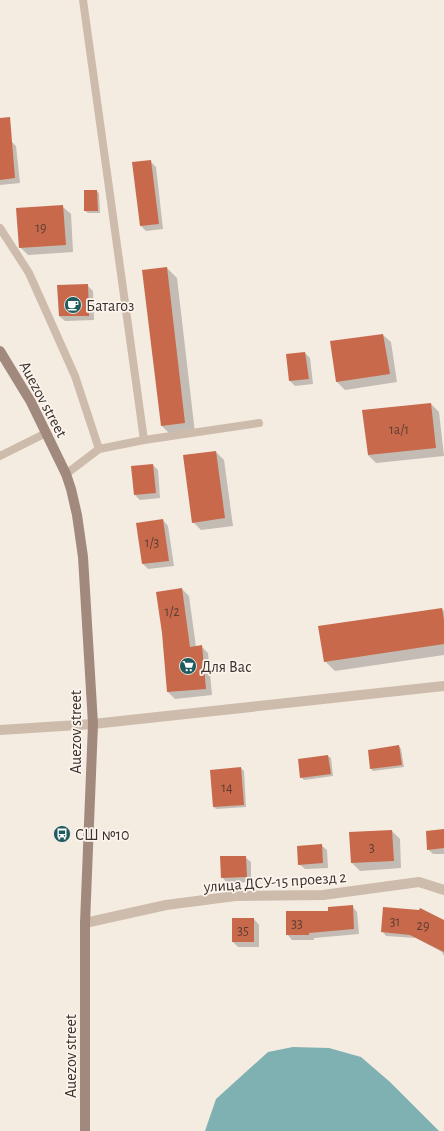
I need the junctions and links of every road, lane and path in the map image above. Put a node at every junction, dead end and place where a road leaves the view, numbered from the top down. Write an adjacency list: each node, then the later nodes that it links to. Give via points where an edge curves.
1 (83, 0): 6 (lane)
2 (0, 228): 7 (lane, via 29,273 75,376)
3 (0, 351): 5 (main road, Auezov street)
4 (259, 423): 6 (lane)
5 (46, 432): 8 (lane); 9 (main road, Auezov street)
6 (144, 440): 7 (lane)
7 (99, 448): 9 (lane)
8 (0, 456)
9 (66, 474): 11 (main road, Auezov street, via 77,515 83,557)
10 (444, 686): 11 (street)
11 (92, 724): 12 (street); 14 (main road, Auezov street)
12 (0, 730)
13 (444, 890): 14 (street, улица ДСУ-15 проезд 2, via 419,882 323,896 234,896)
14 (85, 922): 15 (main road, Auezov street)
15 (84, 1131)

